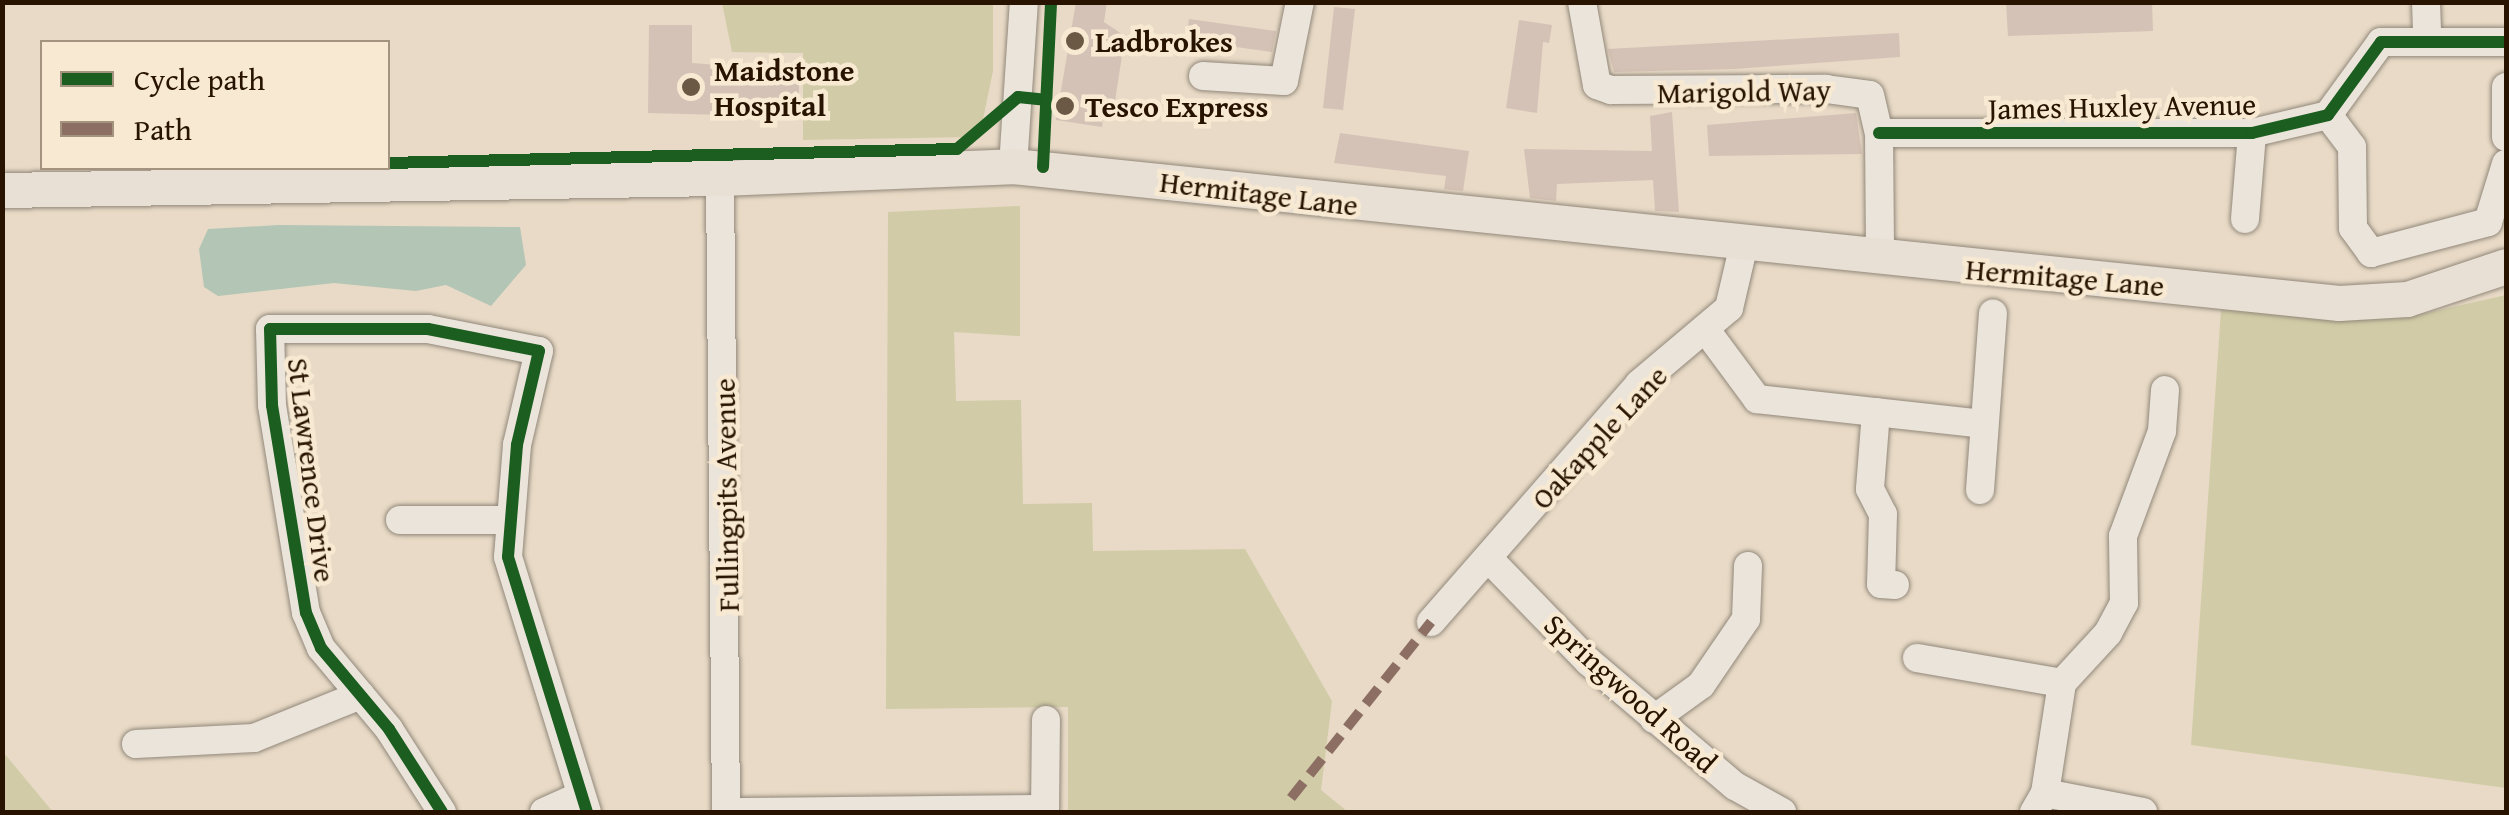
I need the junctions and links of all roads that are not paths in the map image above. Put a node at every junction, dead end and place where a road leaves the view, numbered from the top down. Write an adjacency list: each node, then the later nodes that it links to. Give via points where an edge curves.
1 (1024, 2): 14 (street)
2 (1300, 2): 7 (street, via 1284,82)
3 (1582, 2): 11 (street, Marigold Way, via 1597,85 1642,92 1858,90 1870,95)
4 (2426, 2): 5 (street)
5 (2426, 38): 6 (street); 9 (street, via 2381,42)
6 (2506, 42)
7 (1203, 76)
8 (2506, 87): 12 (street)
9 (2328, 115): 10 (street, James Huxley Avenue); 13 (street, via 2352,147 2353,228 2371,253 2488,222)
10 (2252, 133): 11 (street, James Huxley Avenue); 17 (street, James Huxley Avenue)
11 (1879, 134): 19 (street, Marigold Way)
12 (2506, 137)
13 (2506, 164)
14 (1013, 166): 15 (main road, Hermitage Lane); 18 (main road, Hermitage Lane)
15 (720, 178): 16 (main road, Hermitage Lane); 45 (street, Fullingpits Avenue)
16 (2, 190)
17 (2245, 219)
18 (1744, 244): 19 (main road, Hermitage Lane); 22 (street, Oakapple Lane, via 1738,295)
19 (1880, 259): 20 (main road, Hermitage Lane, via 2339,303 2407,299)
20 (2506, 266)
21 (1992, 313): 25 (street)
22 (1706, 330): 24 (street, via 1757,399); 29 (street, Oakapple Lane, via 1639,384)
23 (2165, 390): 34 (street, via 2162,431 2122,536 2124,603 2108,633)
24 (1876, 412): 25 (street); 31 (street, via 1870,489 1883,514 1881,584)
25 (1982, 424): 26 (street)
26 (1980, 490)
27 (400, 520): 28 (street)
28 (506, 520): 35 (street, St Lawrence Drive, via 539,351 428,329 270,329 272,405 306,612 321,648); 40 (street, via 508,557)
29 (1490, 560): 32 (street, Oakapple Lane); 36 (street, Springwood Road)
30 (1748, 566): 36 (street, via 1746,619 1701,685)
31 (1895, 585)
32 (1431, 622)
33 (1917, 658): 34 (street)
34 (2062, 683): 39 (street)
35 (361, 695): 38 (street, via 254,738); 43 (street, St Lawrence Drive)
36 (1654, 719): 47 (street, Springwood Road, via 1735,786)
37 (1046, 720): 42 (street)
38 (136, 744)
39 (2040, 803): 48 (street)
40 (582, 805): 44 (street)
41 (874, 810): 42 (street); 46 (street)
42 (1045, 811)
43 (442, 812)
44 (544, 812)
45 (726, 812)
46 (736, 812)
47 (1782, 812)
48 (2144, 812)

